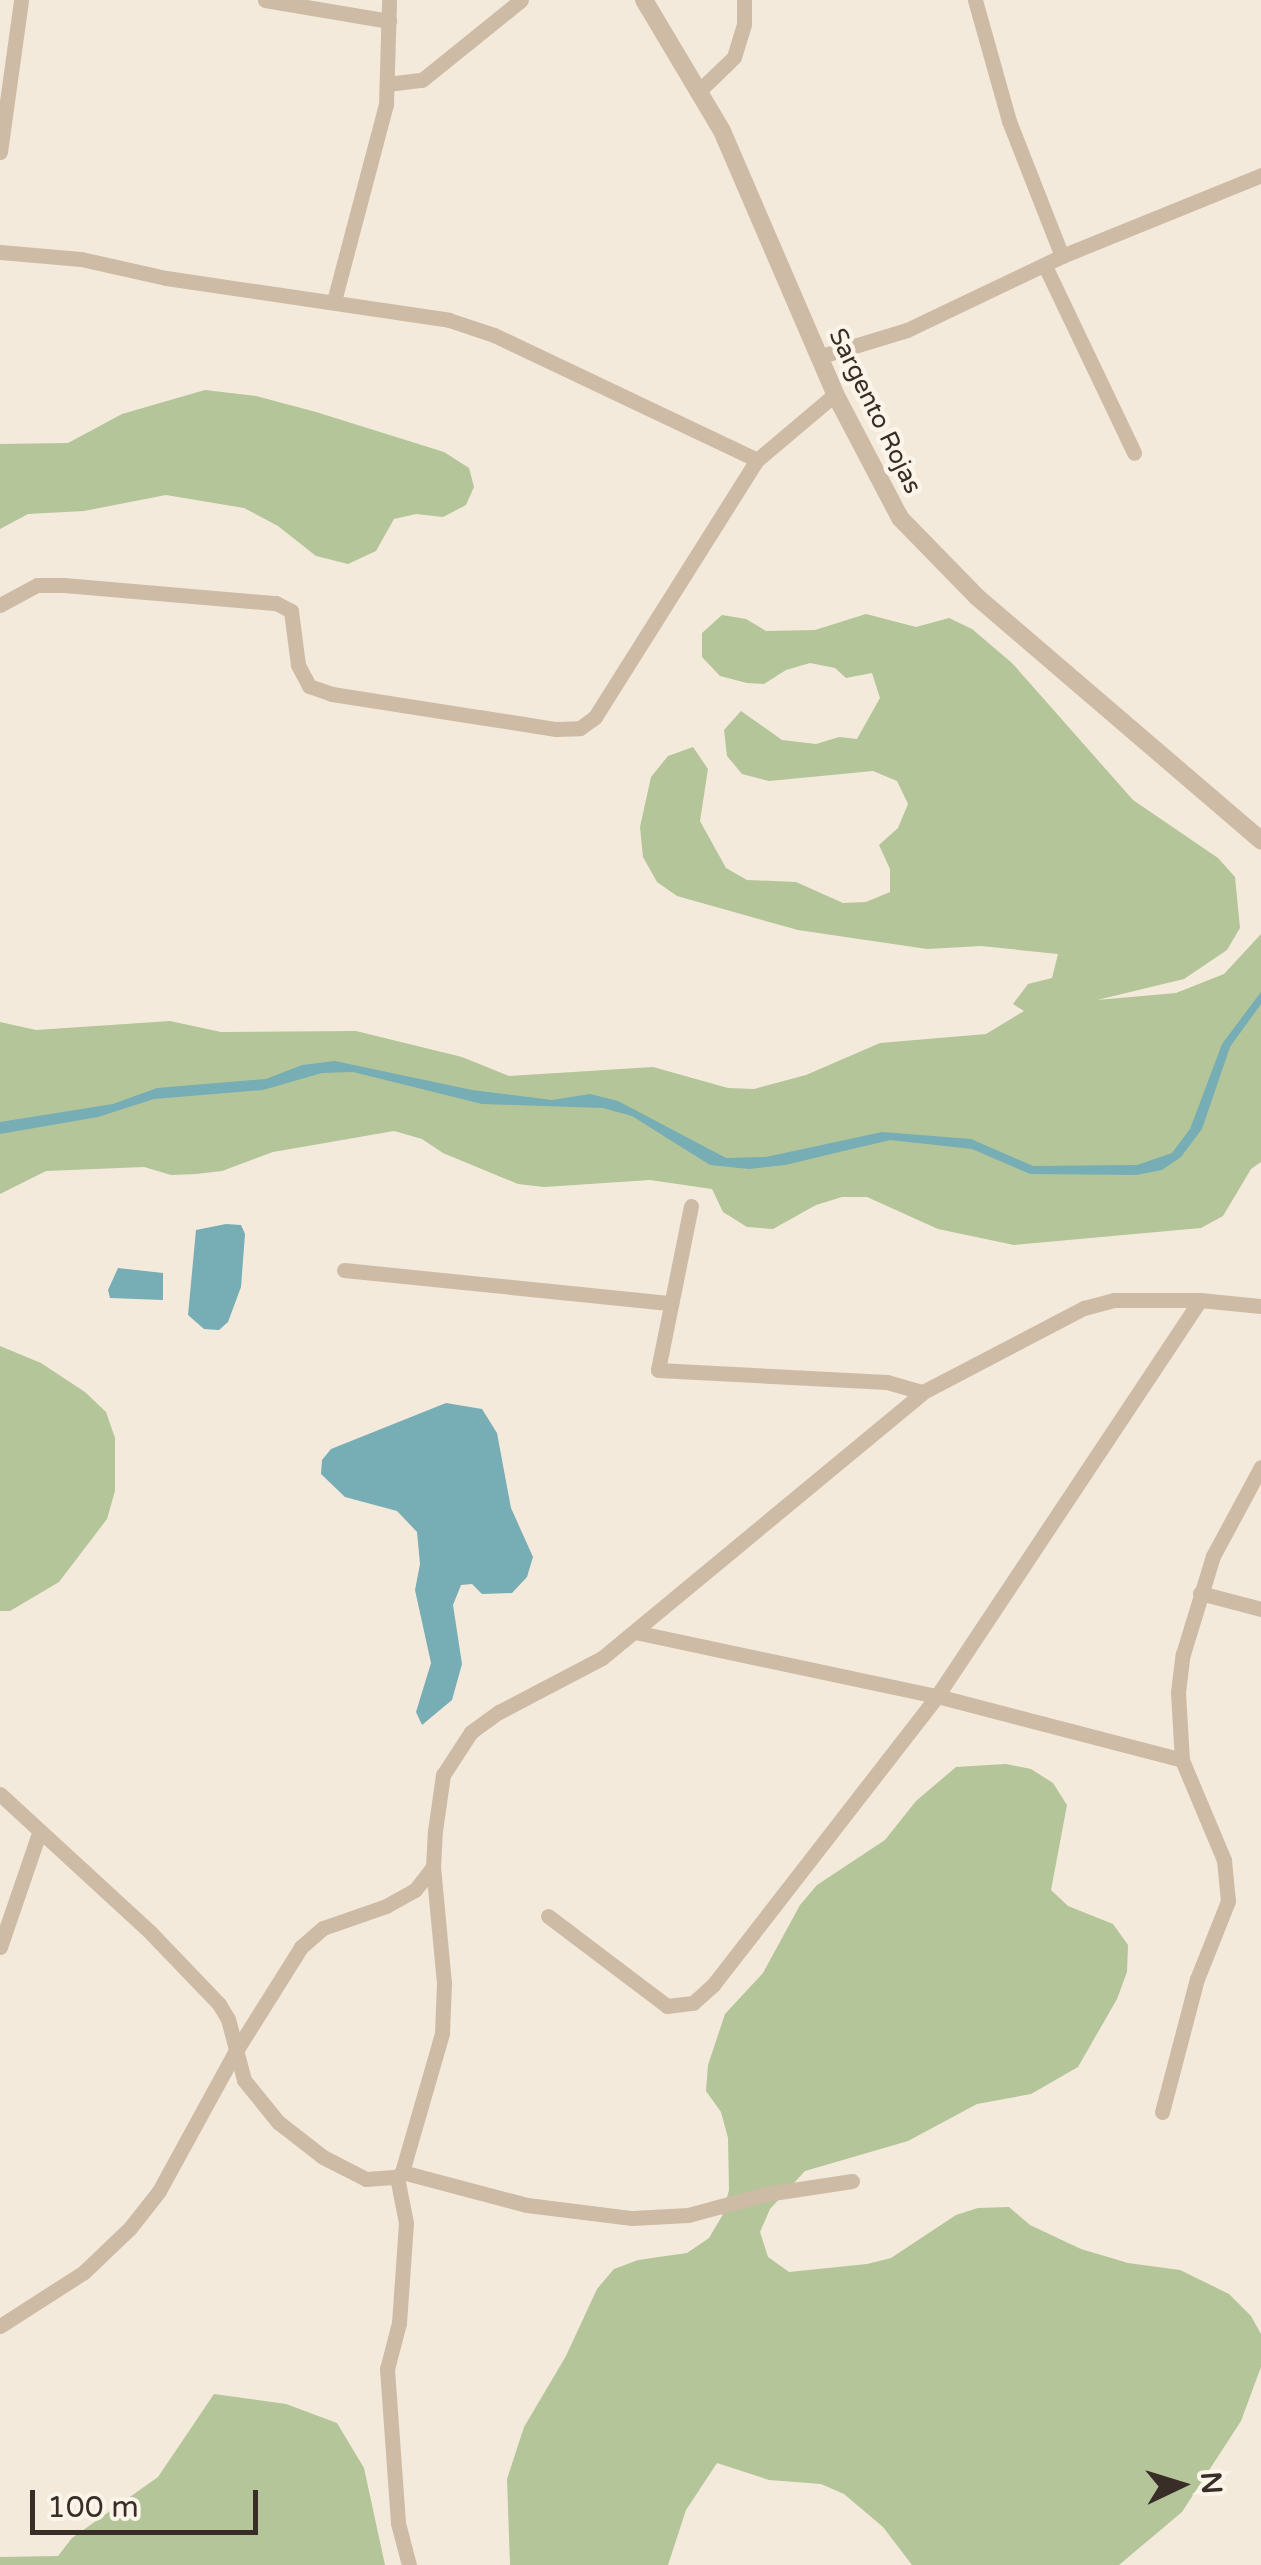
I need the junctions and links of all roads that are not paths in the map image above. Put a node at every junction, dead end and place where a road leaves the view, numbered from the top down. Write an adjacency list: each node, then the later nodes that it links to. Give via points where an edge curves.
1 (21, 0): 11 (street)
2 (265, 0): 8 (street)
3 (389, 0): 8 (street)
4 (521, 0): 9 (street, via 422,80)
5 (644, 0): 10 (street, Sargento Rojas)
6 (744, 0): 10 (street, via 734,57)
7 (975, 0): 14 (street, via 1008,122)
8 (389, 20): 9 (street)
9 (387, 84): 16 (street, via 379,138)
10 (700, 90): 17 (street, Sargento Rojas)
11 (0, 152)
12 (1261, 175): 14 (street)
13 (0, 252): 16 (street)
14 (1062, 256): 15 (street)
15 (1045, 266): 17 (street, via 907,330); 19 (street)
16 (334, 301): 20 (street, via 449,320 494,335)
17 (818, 357): 18 (street, Sargento Rojas)
18 (835, 394): 20 (street); 22 (street, Sargento Rojas, via 900,518 940,563)
19 (1134, 453)
20 (757, 460): 21 (street, via 595,718 580,728 309,686 298,665 291,612 276,602 37,585)
21 (0, 605)
22 (1261, 840)
23 (691, 1206): 26 (street)
24 (344, 1270): 26 (street)
25 (1200, 1300): 27 (street); 28 (street, via 1114,1300 1084,1308); 33 (street)
26 (672, 1303): 28 (street, via 658,1370 887,1382)
27 (1261, 1306)
28 (923, 1392): 32 (street)
29 (1261, 1467): 30 (street, via 1224,1529)
30 (1200, 1592): 31 (street); 34 (street, via 1178,1692)
31 (1261, 1609)
32 (635, 1632): 33 (street); 37 (street, via 602,1658 500,1712 463,1742 444,1775)
33 (936, 1696): 34 (street); 38 (street, via 693,2003 667,2006)
34 (1182, 1760): 41 (street, via 1224,1860 1228,1901 1197,1979)
35 (0, 1794): 36 (street)
36 (38, 1833): 39 (street); 40 (street, via 219,2004)
37 (433, 1867): 40 (street, via 415,1890 323,1928 302,1947); 42 (street, via 442,2034)
38 (548, 1916)
39 (0, 1947)
40 (234, 2054): 42 (street, via 244,2080 297,2140 366,2179); 44 (street, via 160,2190 130,2228 84,2272)
41 (1162, 2112)
42 (400, 2175): 43 (street, via 527,2204 632,2218 688,2215); 45 (street, via 404,2258 387,2370 398,2523)
43 (852, 2181)
44 (0, 2326)
45 (410, 2565)

